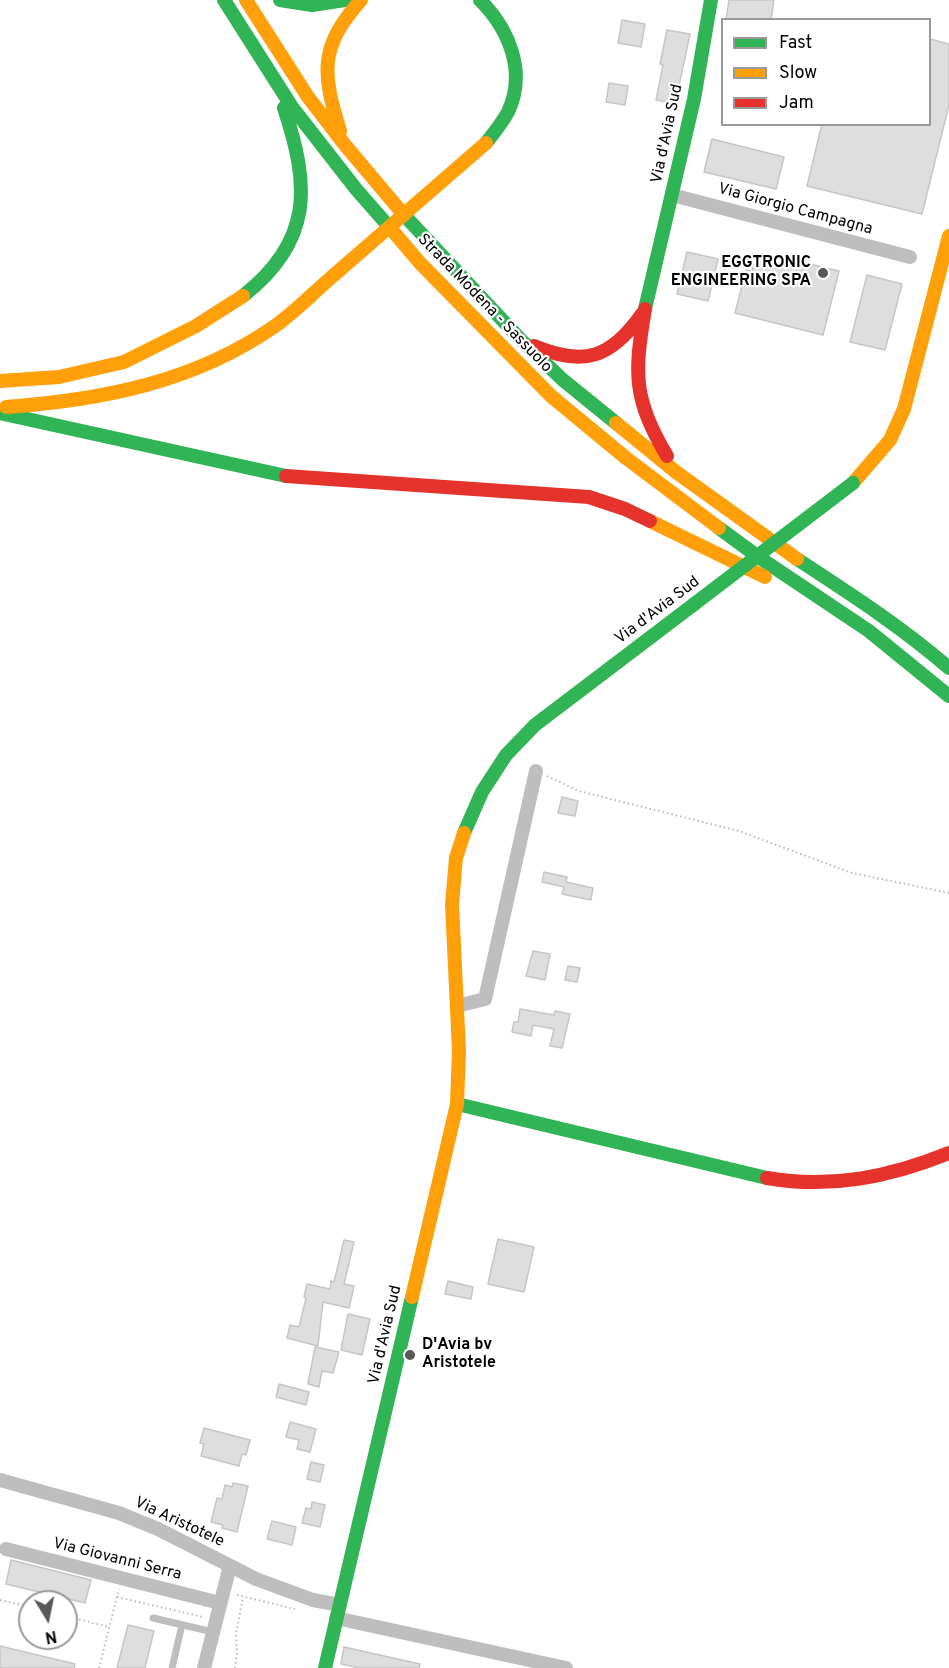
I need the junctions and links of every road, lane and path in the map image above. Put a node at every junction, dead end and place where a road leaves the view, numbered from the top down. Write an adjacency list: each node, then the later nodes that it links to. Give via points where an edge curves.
1 (224, 0): 8 (main road, Strada Modena - Sassuolo)
2 (246, 0): 9 (main road, Strada Modena - Sassuolo, via 308,97)
3 (280, 0): 4 (main road, via 312,5)
4 (345, 0)
5 (361, 0): 9 (main road, via 331,40 327,56 329,91)
6 (480, 0): 18 (main road, bridge, via 494,13 514,53 509,108 486,142 276,324 234,352 138,390)
7 (711, 0): 10 (main road, Via d'Avia Sud)
8 (275, 82): 16 (main road, via 301,171 300,209 273,267 242,297 202,323 119,363 47,378); 22 (main road, Strada Modena - Sassuolo, via 356,189 413,255 551,396 627,458)
9 (345, 145): 15 (main road, Strada Modena - Sassuolo)
10 (672, 195): 12 (street, Via Giorgio Campagna); 14 (main road, Via d'Avia Sud)
11 (949, 236): 13 (main road)
12 (910, 257)
13 (945, 266): 27 (main road, Via d'Avia Sud, bridge, via 904,409 890,440 853,483 535,725 506,754 466,825 456,858 452,904)
14 (645, 309): 15 (main road, via 621,342 584,359 548,353); 21 (main road, Via d'Avia Sud, via 636,372 638,394 653,435)
15 (521, 340): 21 (main road, Strada Modena - Sassuolo, via 563,380)
16 (0, 381)
17 (0, 395): 18 (main road)
18 (59, 402): 19 (main road)
19 (0, 407)
20 (0, 413): 22 (main road, via 277,475 589,497 625,509 790,588)
21 (676, 472): 23 (main road, Strada Modena - Sassuolo, via 874,610)
22 (869, 631): 24 (main road)
23 (949, 668)
24 (949, 696)
25 (536, 771): 26 (path, via 579,791 739,831 852,873); 27 (street, via 485,999)
26 (949, 893)
27 (457, 1006): 28 (main road, Via d'Avia Sud)
28 (457, 1104): 29 (main road, via 788,1181 821,1183 889,1174); 38 (main road, Via d'Avia Sud)
29 (949, 1153)
30 (0, 1480): 32 (street, Via Aristotele, via 119,1513)
31 (6, 1549): 33 (street, Via Giovanni Serra)
32 (230, 1566): 36 (street); 38 (street, Via Aristotele)
33 (121, 1578): 36 (street, Via Giovanni Serra); 42 (path)
34 (243, 1597): 47 (path)
35 (0, 1600): 37 (path)
36 (220, 1603): 43 (street)
37 (18, 1604)
38 (338, 1612): 48 (main road, Via d'Avia Sud); 49 (street, Via Aristotele)
39 (153, 1618): 41 (lane)
40 (78, 1619): 42 (path)
41 (182, 1625): 43 (lane); 45 (lane)
42 (109, 1627): 44 (path)
43 (213, 1632): 46 (street)
44 (99, 1668)
45 (172, 1668)
46 (204, 1668)
47 (235, 1668)
48 (325, 1668)
49 (566, 1668)

